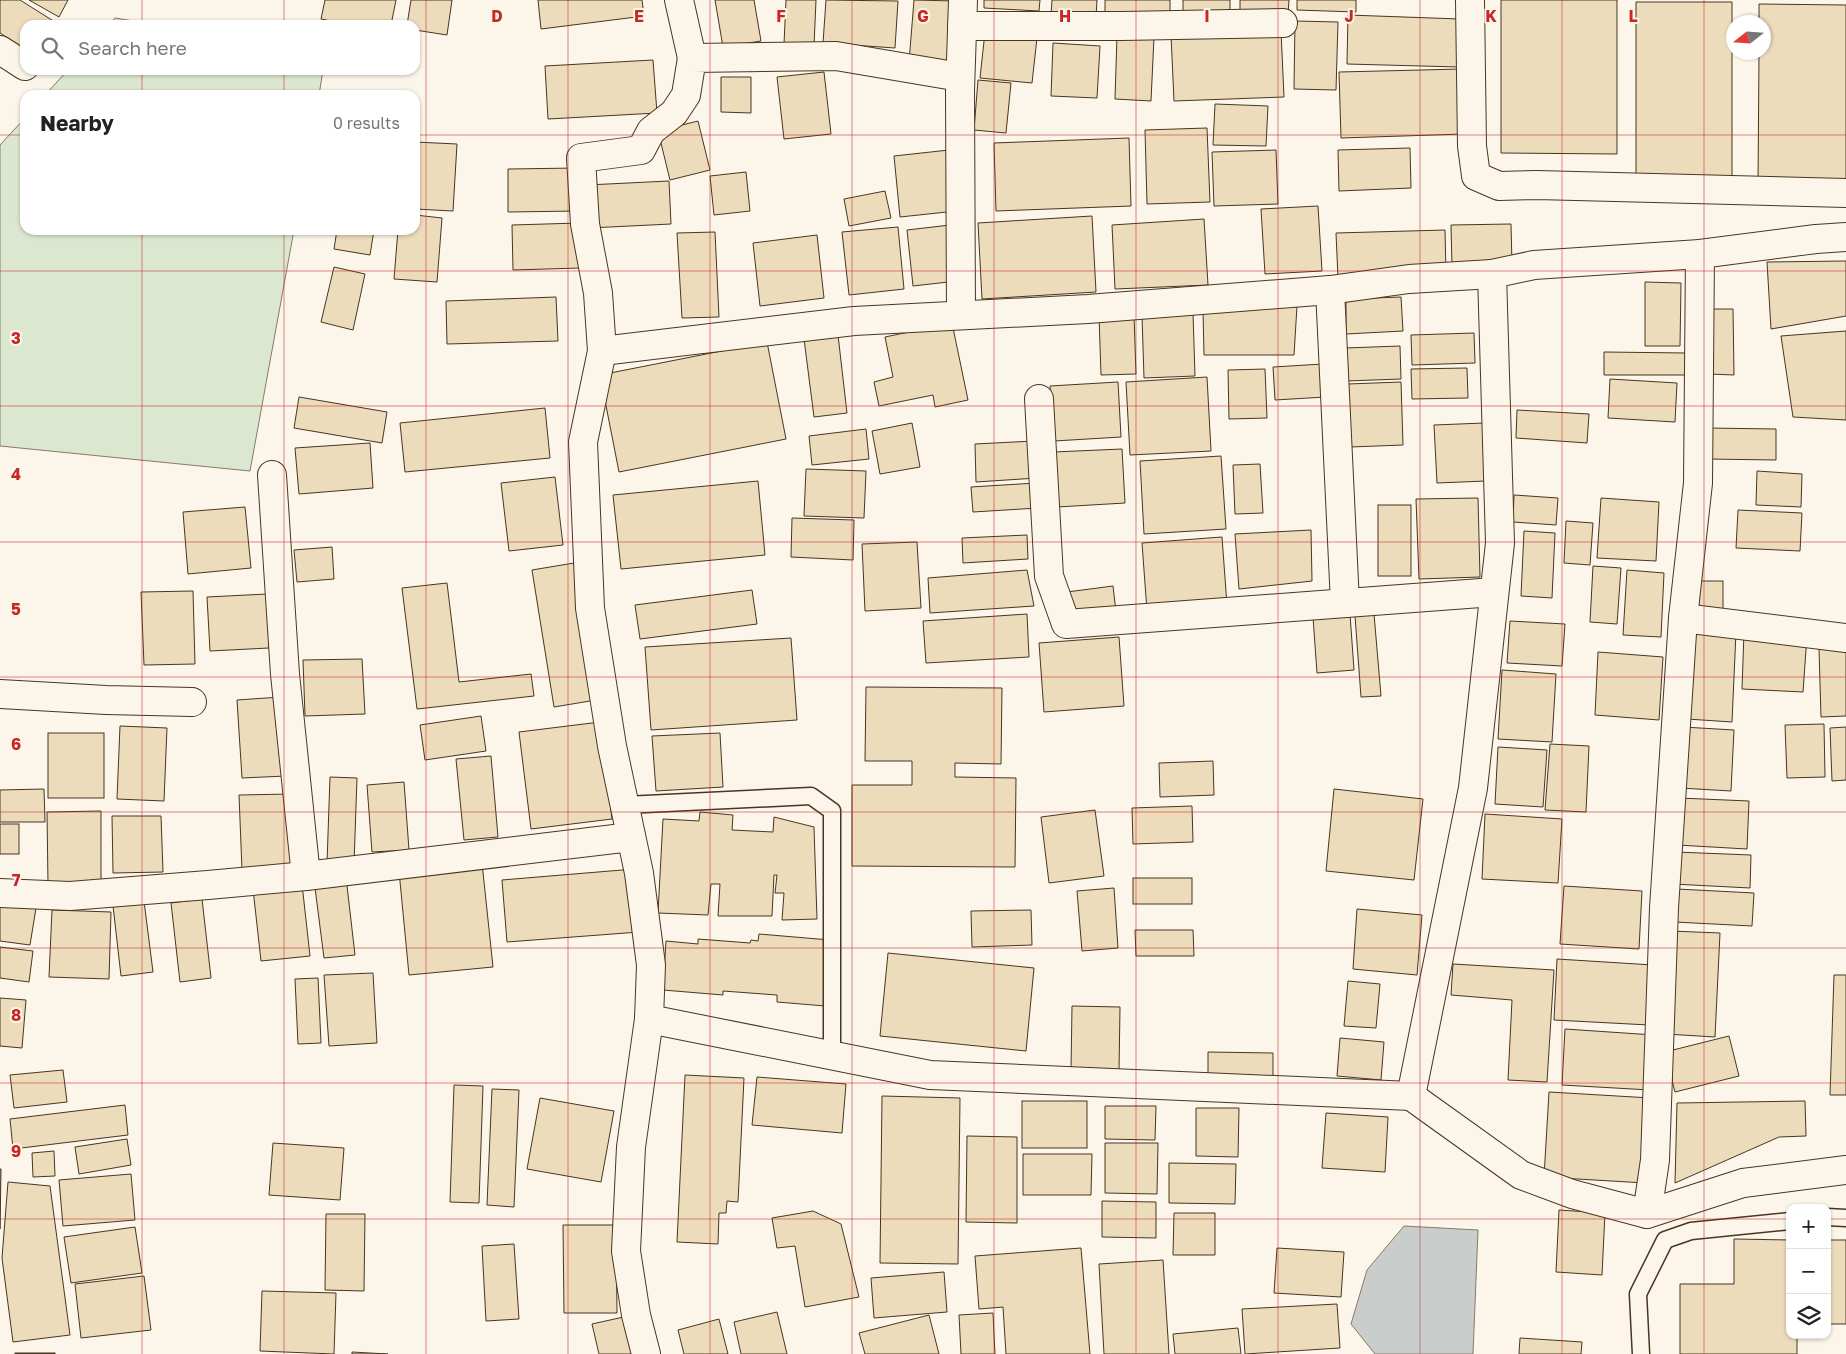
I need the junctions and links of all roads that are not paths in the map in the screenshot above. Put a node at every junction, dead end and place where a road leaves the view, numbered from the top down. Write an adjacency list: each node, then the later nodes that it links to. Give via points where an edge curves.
1 (679, 0): 6 (street)
2 (1470, 0): 9 (street, via 1472,146 1476,176 1499,186)
3 (962, 13): 4 (street, via 1122,26); 8 (street)
4 (1283, 23)
5 (0, 50): 7 (street)
6 (692, 58): 8 (street, via 836,56); 15 (street, via 686,95 674,113 650,131 642,150 581,158 585,224 598,293)
7 (20, 63)
8 (960, 77): 14 (street)
9 (1846, 193)
10 (1846, 237): 11 (street)
11 (1700, 254): 12 (street, via 1534,265); 20 (street, via 1698,482)
12 (1492, 274): 13 (street, via 1409,279); 18 (street, via 1500,543)
13 (1330, 290): 14 (street, via 1088,309); 19 (street)
14 (961, 315): 15 (street, via 854,321)
15 (602, 351): 24 (street, via 584,442 590,599 612,746)
16 (1039, 399): 19 (street, via 1049,576 1066,624)
17 (272, 475): 26 (street, via 285,674)
18 (1494, 592): 19 (street); 30 (street, via 1473,788)
19 (1345, 603)
20 (1683, 618): 21 (street); 32 (street, via 1664,908 1655,1160)
21 (1846, 638)
22 (0, 694): 23 (street)
23 (192, 702)
24 (625, 805): 25 (street); 29 (lane, via 810,796 832,810)
25 (631, 837): 26 (street); 28 (street, via 651,965)
26 (306, 876): 27 (street, via 70,896)
27 (0, 893)
28 (649, 1019): 29 (street); 36 (street, via 631,1147 626,1251)
29 (832, 1055): 30 (street, via 930,1075)
30 (1411, 1096): 32 (street, via 1521,1175 1572,1194)
31 (1846, 1170): 32 (street, via 1743,1183)
32 (1647, 1214)
33 (1831, 1217): 34 (lane)
34 (1846, 1218)
35 (1786, 1221): 37 (lane, via 1691,1231 1665,1240 1638,1294)
36 (646, 1354)
37 (1641, 1354)

